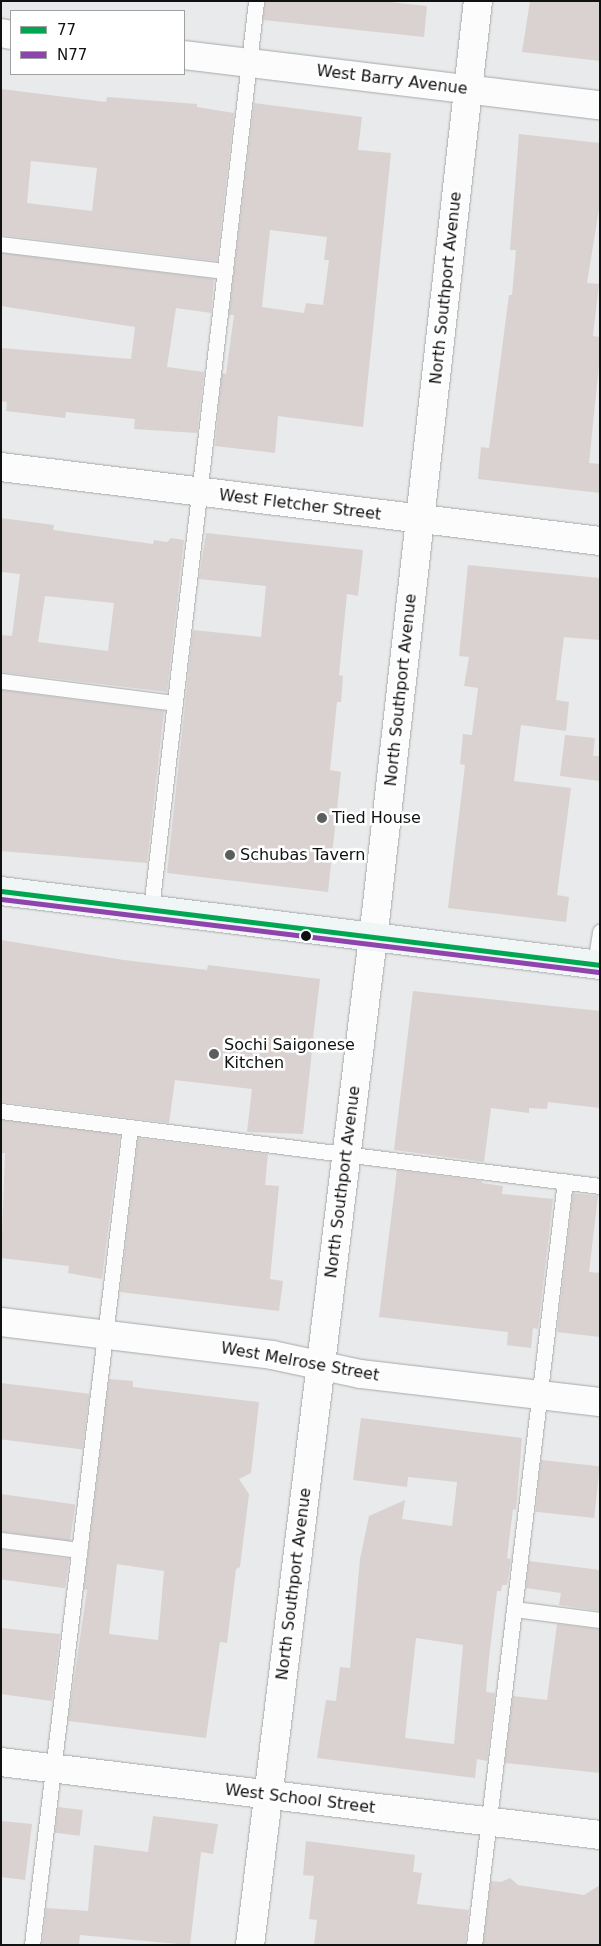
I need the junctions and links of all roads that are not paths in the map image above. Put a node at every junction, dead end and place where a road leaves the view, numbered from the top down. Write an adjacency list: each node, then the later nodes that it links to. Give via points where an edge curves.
1 (256, 1): 4 (lane)
2 (478, 1): 5 (street, North Southport Avenue)
3 (185, 56): 4 (street, West Barry Avenue)
4 (249, 63): 5 (street, West Barry Avenue); 8 (lane)
5 (468, 89): 6 (street, West Barry Avenue); 11 (street, North Southport Avenue)
6 (600, 105)
7 (1, 244): 8 (lane)
8 (225, 271): 10 (lane)
9 (1, 467): 10 (street, West Fletcher Street)
10 (199, 492): 11 (street, West Fletcher Street); 14 (lane)
11 (420, 519): 12 (street, West Fletcher Street); 18 (street, North Southport Avenue)
12 (600, 541)
13 (1, 681): 14 (lane)
14 (175, 703): 16 (lane)
15 (1, 891): 16 (main road)
16 (151, 909): 18 (main road)
17 (600, 930): 19 (lane)
18 (373, 936): 19 (main road); 22 (street, North Southport Avenue)
19 (598, 964)
20 (1, 1111): 21 (lane)
21 (130, 1127): 22 (lane); 26 (lane)
22 (346, 1154): 23 (lane); 27 (street, North Southport Avenue)
23 (565, 1181): 24 (lane); 28 (lane)
24 (600, 1186)
25 (1, 1322): 26 (street, West Melrose Street)
26 (105, 1335): 27 (street, West Melrose Street); 31 (lane)
27 (321, 1364): 28 (street, West Melrose Street, via 361,1374); 36 (street, North Southport Avenue)
28 (540, 1395): 29 (street, West Melrose Street); 32 (lane)
29 (600, 1402)
30 (1, 1540): 31 (lane)
31 (79, 1550): 35 (lane)
32 (514, 1609): 33 (lane); 37 (lane)
33 (600, 1620)
34 (1, 1762): 35 (street, West School Street)
35 (53, 1769): 36 (street, West School Street); 39 (lane)
36 (269, 1795): 37 (street, West School Street); 40 (street, North Southport Avenue)
37 (488, 1821): 38 (street, West School Street); 41 (lane)
38 (600, 1835)
39 (32, 1945)
40 (250, 1945)
41 (474, 1945)

